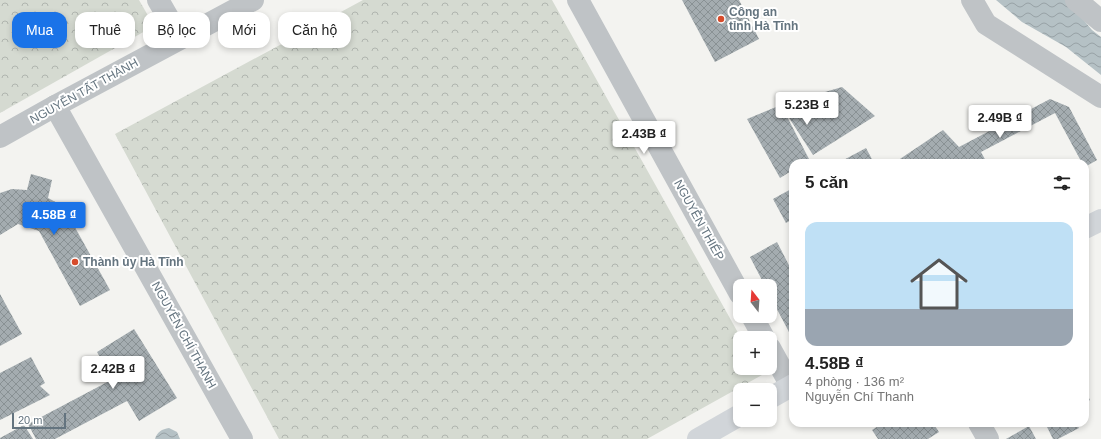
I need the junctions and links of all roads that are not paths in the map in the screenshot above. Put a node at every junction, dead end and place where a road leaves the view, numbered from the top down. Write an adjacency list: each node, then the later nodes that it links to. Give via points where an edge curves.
1 (158, 0): 6 (street)
2 (253, 0): 8 (street, NGUYỄN TẤT THÀNH)
3 (578, 0): 15 (street, NGUYỄN THIẾP)
4 (972, 0): 10 (street, via 986,24)
5 (1076, 0): 7 (street)
6 (165, 12)
7 (1101, 21)
8 (210, 22)
9 (162, 48): 11 (street, NGUYỄN TẤT THÀNH)
10 (1101, 97)
11 (55, 106): 12 (street, NGUYỄN TẤT THÀNH); 22 (street, NGUYỄN CHÍ THANH)
12 (0, 137)
13 (1101, 220): 14 (main road)
14 (1089, 226)
15 (733, 281)
16 (777, 360): 17 (street)
17 (789, 380)
18 (789, 387): 19 (main road)
19 (777, 394)
20 (733, 419): 23 (main road)
21 (981, 427): 24 (street)
22 (242, 439)
23 (698, 439)
24 (988, 439)

